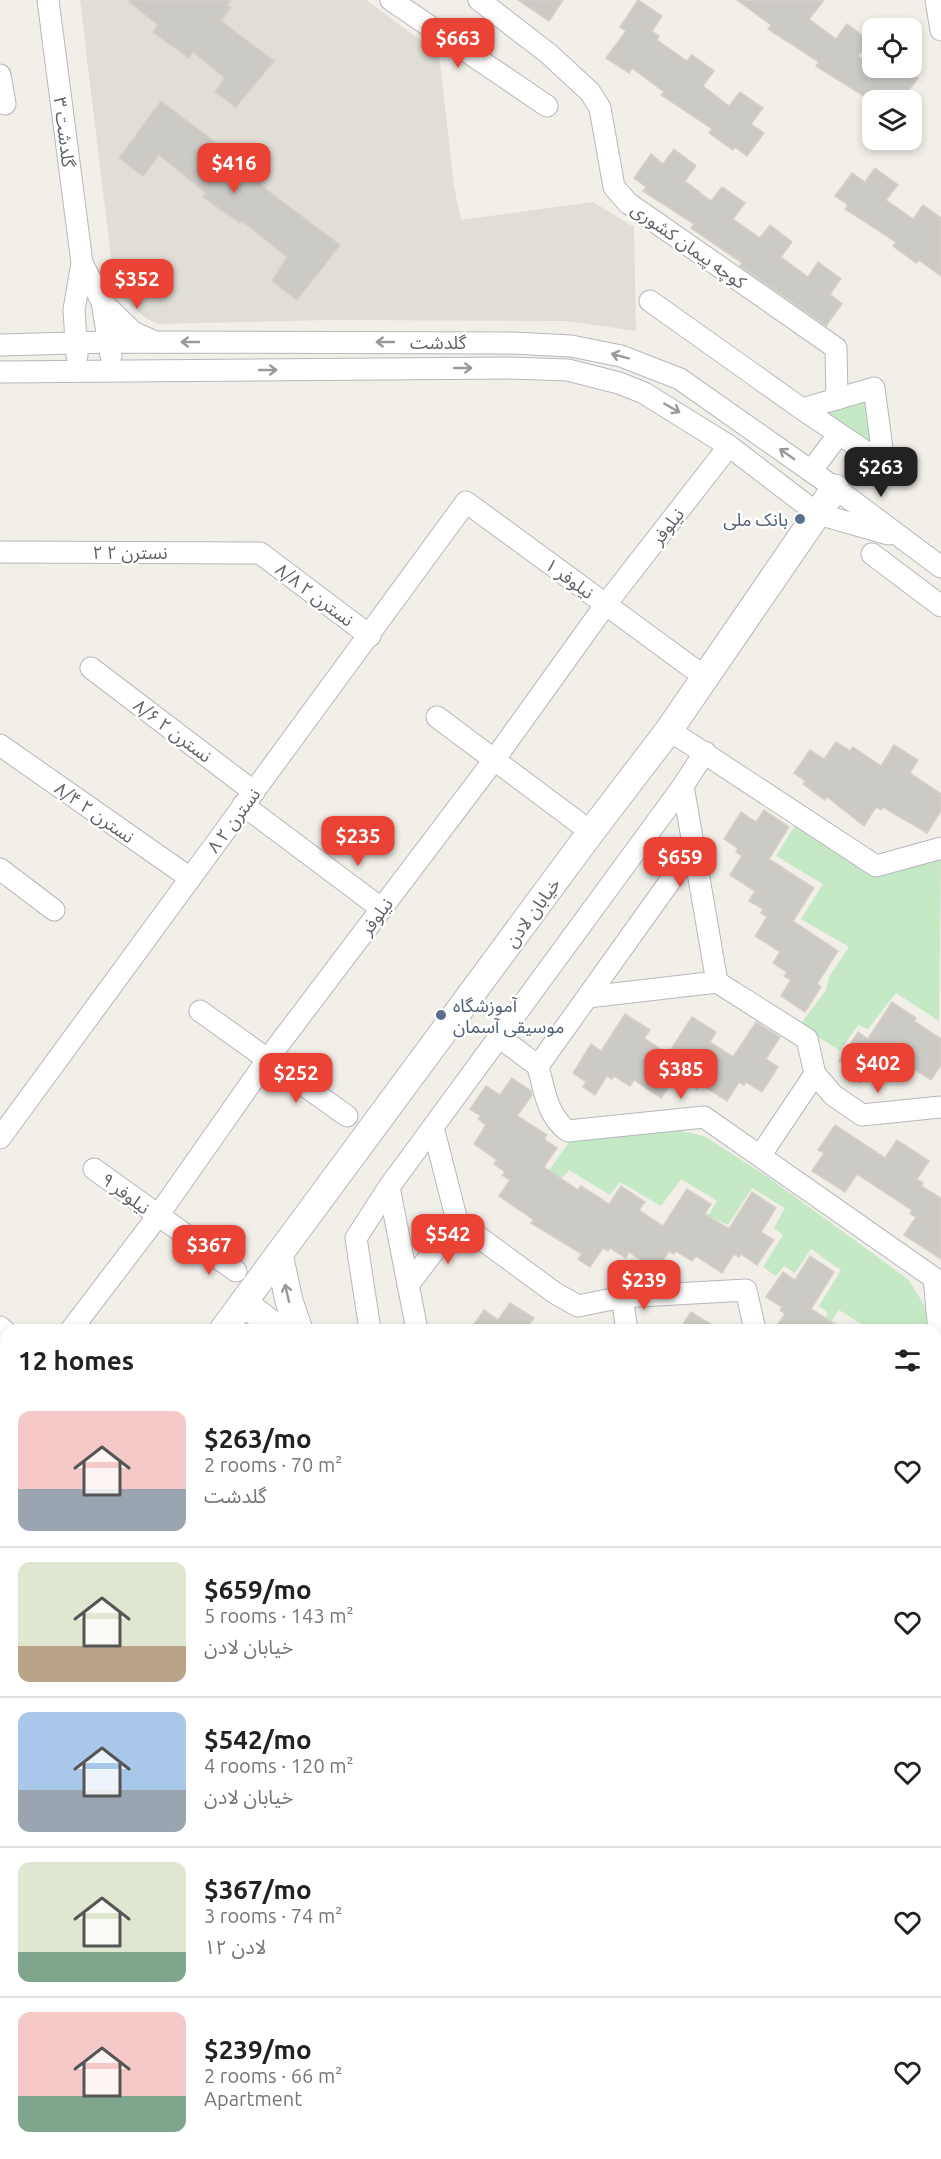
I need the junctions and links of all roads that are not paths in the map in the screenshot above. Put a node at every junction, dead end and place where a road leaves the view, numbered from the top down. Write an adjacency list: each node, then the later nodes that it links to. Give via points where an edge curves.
1 (48, 0): 9 (street, گلدشت ۳)
2 (391, 0): 8 (street)
3 (479, 0): 23 (street, کوچه پیمان کشوری, via 549,54 590,92 600,108 614,187 628,203 836,348)
4 (936, 0): 5 (street)
5 (941, 30)
6 (0, 75): 7 (street)
7 (5, 104)
8 (547, 106)
9 (82, 263): 11 (street); 12 (street)
10 (650, 301): 24 (street)
11 (102, 302): 13 (street); 14 (street, via 133,332)
12 (74, 310): 16 (street); 18 (street, via 66,324)
13 (110, 342): 14 (street, گلدشت); 16 (street, گلدشت); 20 (street)
14 (156, 342): 15 (street, گلدشت, one-way to 14)
15 (512, 342): 19 (street); 27 (street, گلدشت, one-way to 15, via 680,379 621,356 571,346)
16 (76, 344): 18 (street, گلدشت); 21 (street)
17 (0, 345): 18 (street, گلدشت)
18 (42, 345)
19 (510, 368): 20 (street, گلدشت, one-way to 19); 26 (street, گلدشت, one-way to 26, via 568,370 618,383 679,412)
20 (111, 370): 21 (street, گلدشت)
21 (78, 371): 22 (street, گلدشت)
22 (0, 372)
23 (837, 399): 24 (street); 25 (street, via 874,388 884,464)
24 (802, 409): 25 (street)
25 (839, 434): 27 (street)
26 (729, 446): 30 (street, گلدشت); 36 (street, نیلوفر)
27 (811, 471): 28 (street, گلدشت)
28 (835, 488): 30 (street, خیابان لادن); 31 (street, گلدشت)
29 (466, 502): 36 (street, ۱ نیلوفر); 38 (street, ۸ نسترن ۲)
30 (818, 514): 31 (street); 40 (street, خیابان لادن)
31 (904, 539): 35 (street)
32 (0, 552): 33 (street, ۲ نسترن ۲)
33 (260, 553): 38 (street, ۸/۸ نسترن ۲)
34 (872, 554): 37 (street)
35 (941, 567)
36 (606, 604): 40 (street, ۱ نیلوفر); 45 (street, نیلوفر)
37 (941, 606)
38 (370, 636): 47 (street, ۸ نسترن ۲)
39 (91, 668): 47 (street, ۸/۶ نسترن ۲)
40 (706, 678): 42 (street, خیابان لادن)
41 (437, 717): 45 (street)
42 (669, 730): 44 (street); 48 (street, خیابان لادن)
43 (0, 745): 52 (street, ۸/۴ نسترن ۲)
44 (705, 752): 46 (street); 49 (street, via 876,866)
45 (494, 760): 48 (street); 53 (street, نیلوفر)
46 (683, 786): 50 (street); 58 (street)
47 (249, 798): 52 (street, ۸ نسترن ۲); 53 (street, ۸/۶ نسترن ۲, via 311,856)
48 (591, 832): 71 (street, خیابان لادن)
49 (941, 848)
50 (693, 849): 55 (street); 56 (street)
51 (0, 869): 54 (street)
52 (190, 878): 65 (street, ۸ نسترن ۲)
53 (382, 909): 59 (street, نیلوفر)
54 (54, 910)
55 (717, 982): 56 (street); 61 (street, via 807,1039)
56 (588, 997): 60 (street)
57 (200, 1011): 59 (street)
58 (499, 1037): 60 (street); 64 (street)
59 (267, 1060): 63 (street); 69 (street, نیلوفر)
60 (538, 1066): 66 (street, via 548,1104 557,1123 568,1131 704,1117)
61 (815, 1074): 62 (street, via 833,1095 862,1115); 66 (street)
62 (941, 1107)
63 (347, 1116)
64 (433, 1127): 68 (street); 70 (street)
65 (3, 1128)
66 (760, 1156): 84 (street, via 934,1278)
67 (94, 1169): 69 (street, ۹ نیلوفر)
68 (389, 1187): 73 (street); 80 (street, via 356,1238)
69 (157, 1217): 72 (street, ۹ نیلوفر); 76 (street, نیلوفر)
70 (457, 1221): 73 (street); 74 (street, via 578,1306)
71 (279, 1254): 75 (street, خیابان لادن); 79 (street, one-way to 71)
72 (236, 1271)
73 (408, 1285): 81 (street)
74 (622, 1297): 82 (street); 83 (street, via 746,1290)
75 (244, 1303): 77 (street, خیابان لادن); 78 (street)
76 (76, 1324)
77 (228, 1324)
78 (271, 1324)
79 (297, 1324)
80 (369, 1324)
81 (416, 1324)
82 (626, 1324)
83 (754, 1324)
84 (938, 1324)

